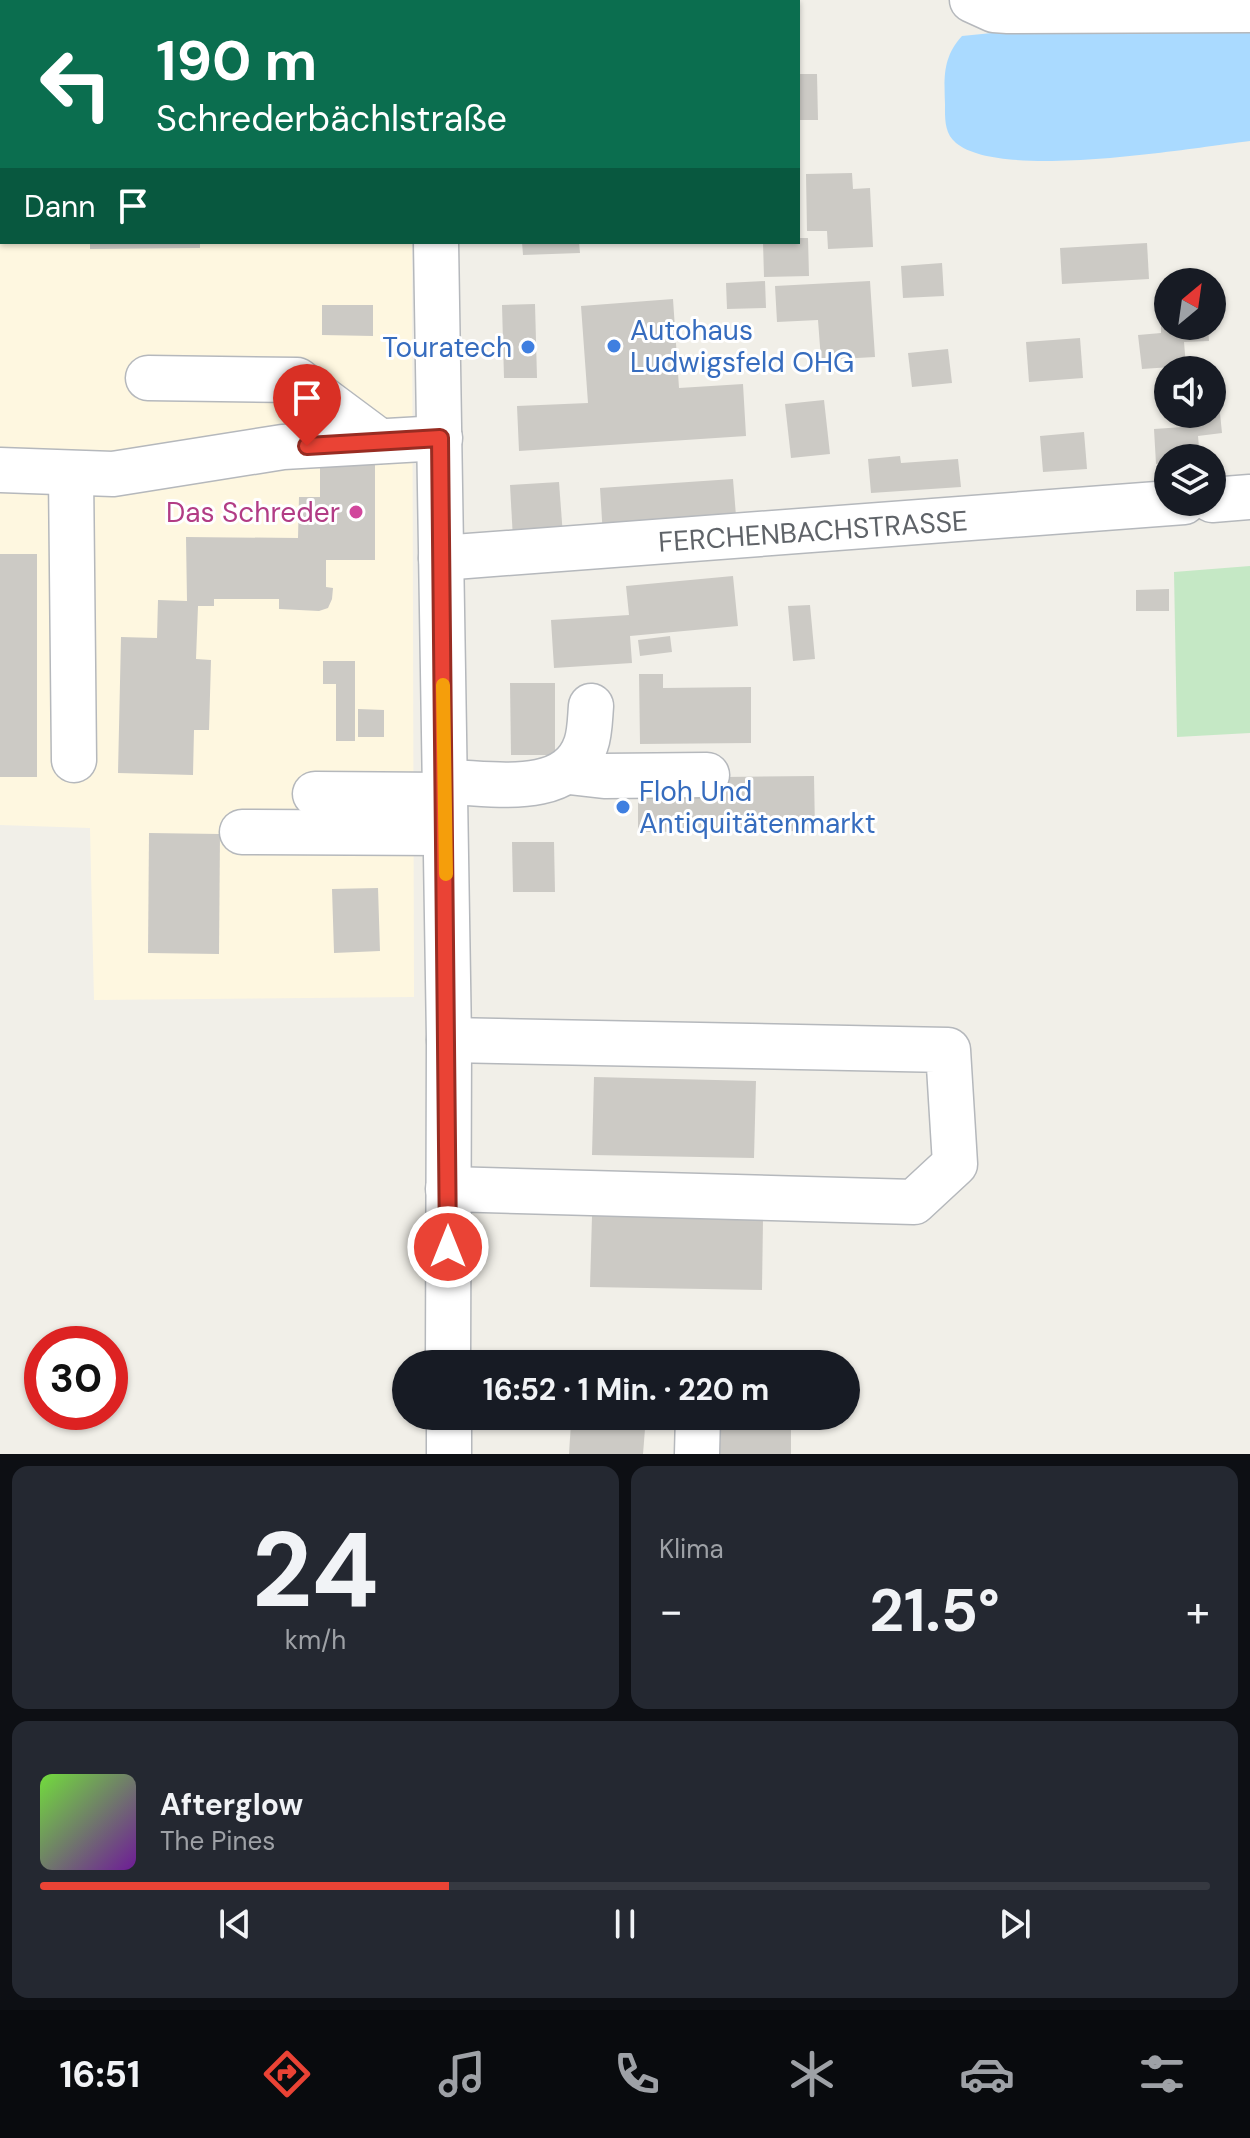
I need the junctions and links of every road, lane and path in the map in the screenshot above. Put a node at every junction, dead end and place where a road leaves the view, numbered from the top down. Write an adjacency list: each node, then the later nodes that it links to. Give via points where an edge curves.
1 (972, 0): 2 (street, via 1008,11)
2 (1250, 10)
3 (436, 244): 5 (street)
4 (148, 378): 6 (street, via 297,380)
5 (440, 438): 6 (street); 12 (street)
6 (379, 441): 8 (street, via 283,447 113,474)
7 (0, 470): 8 (street)
8 (71, 473): 14 (street)
9 (1250, 497): 10 (street)
10 (1226, 499)
11 (1154, 504): 12 (street, FERCHENBACHSTRASSE)
12 (441, 558): 18 (street)
13 (591, 706): 15 (street, via 586,745)
14 (74, 760)
15 (569, 772): 16 (street); 18 (street)
16 (707, 775)
17 (315, 794): 18 (street)
18 (445, 803): 19 (street); 20 (street)
19 (242, 832)
20 (449, 1040): 21 (street); 21 (street, via 948,1050 955,1164 914,1202)
21 (448, 1189): 22 (street)
22 (448, 1350)
23 (449, 1430): 25 (street)
24 (698, 1430): 26 (street)
25 (449, 1454)
26 (697, 1454)

